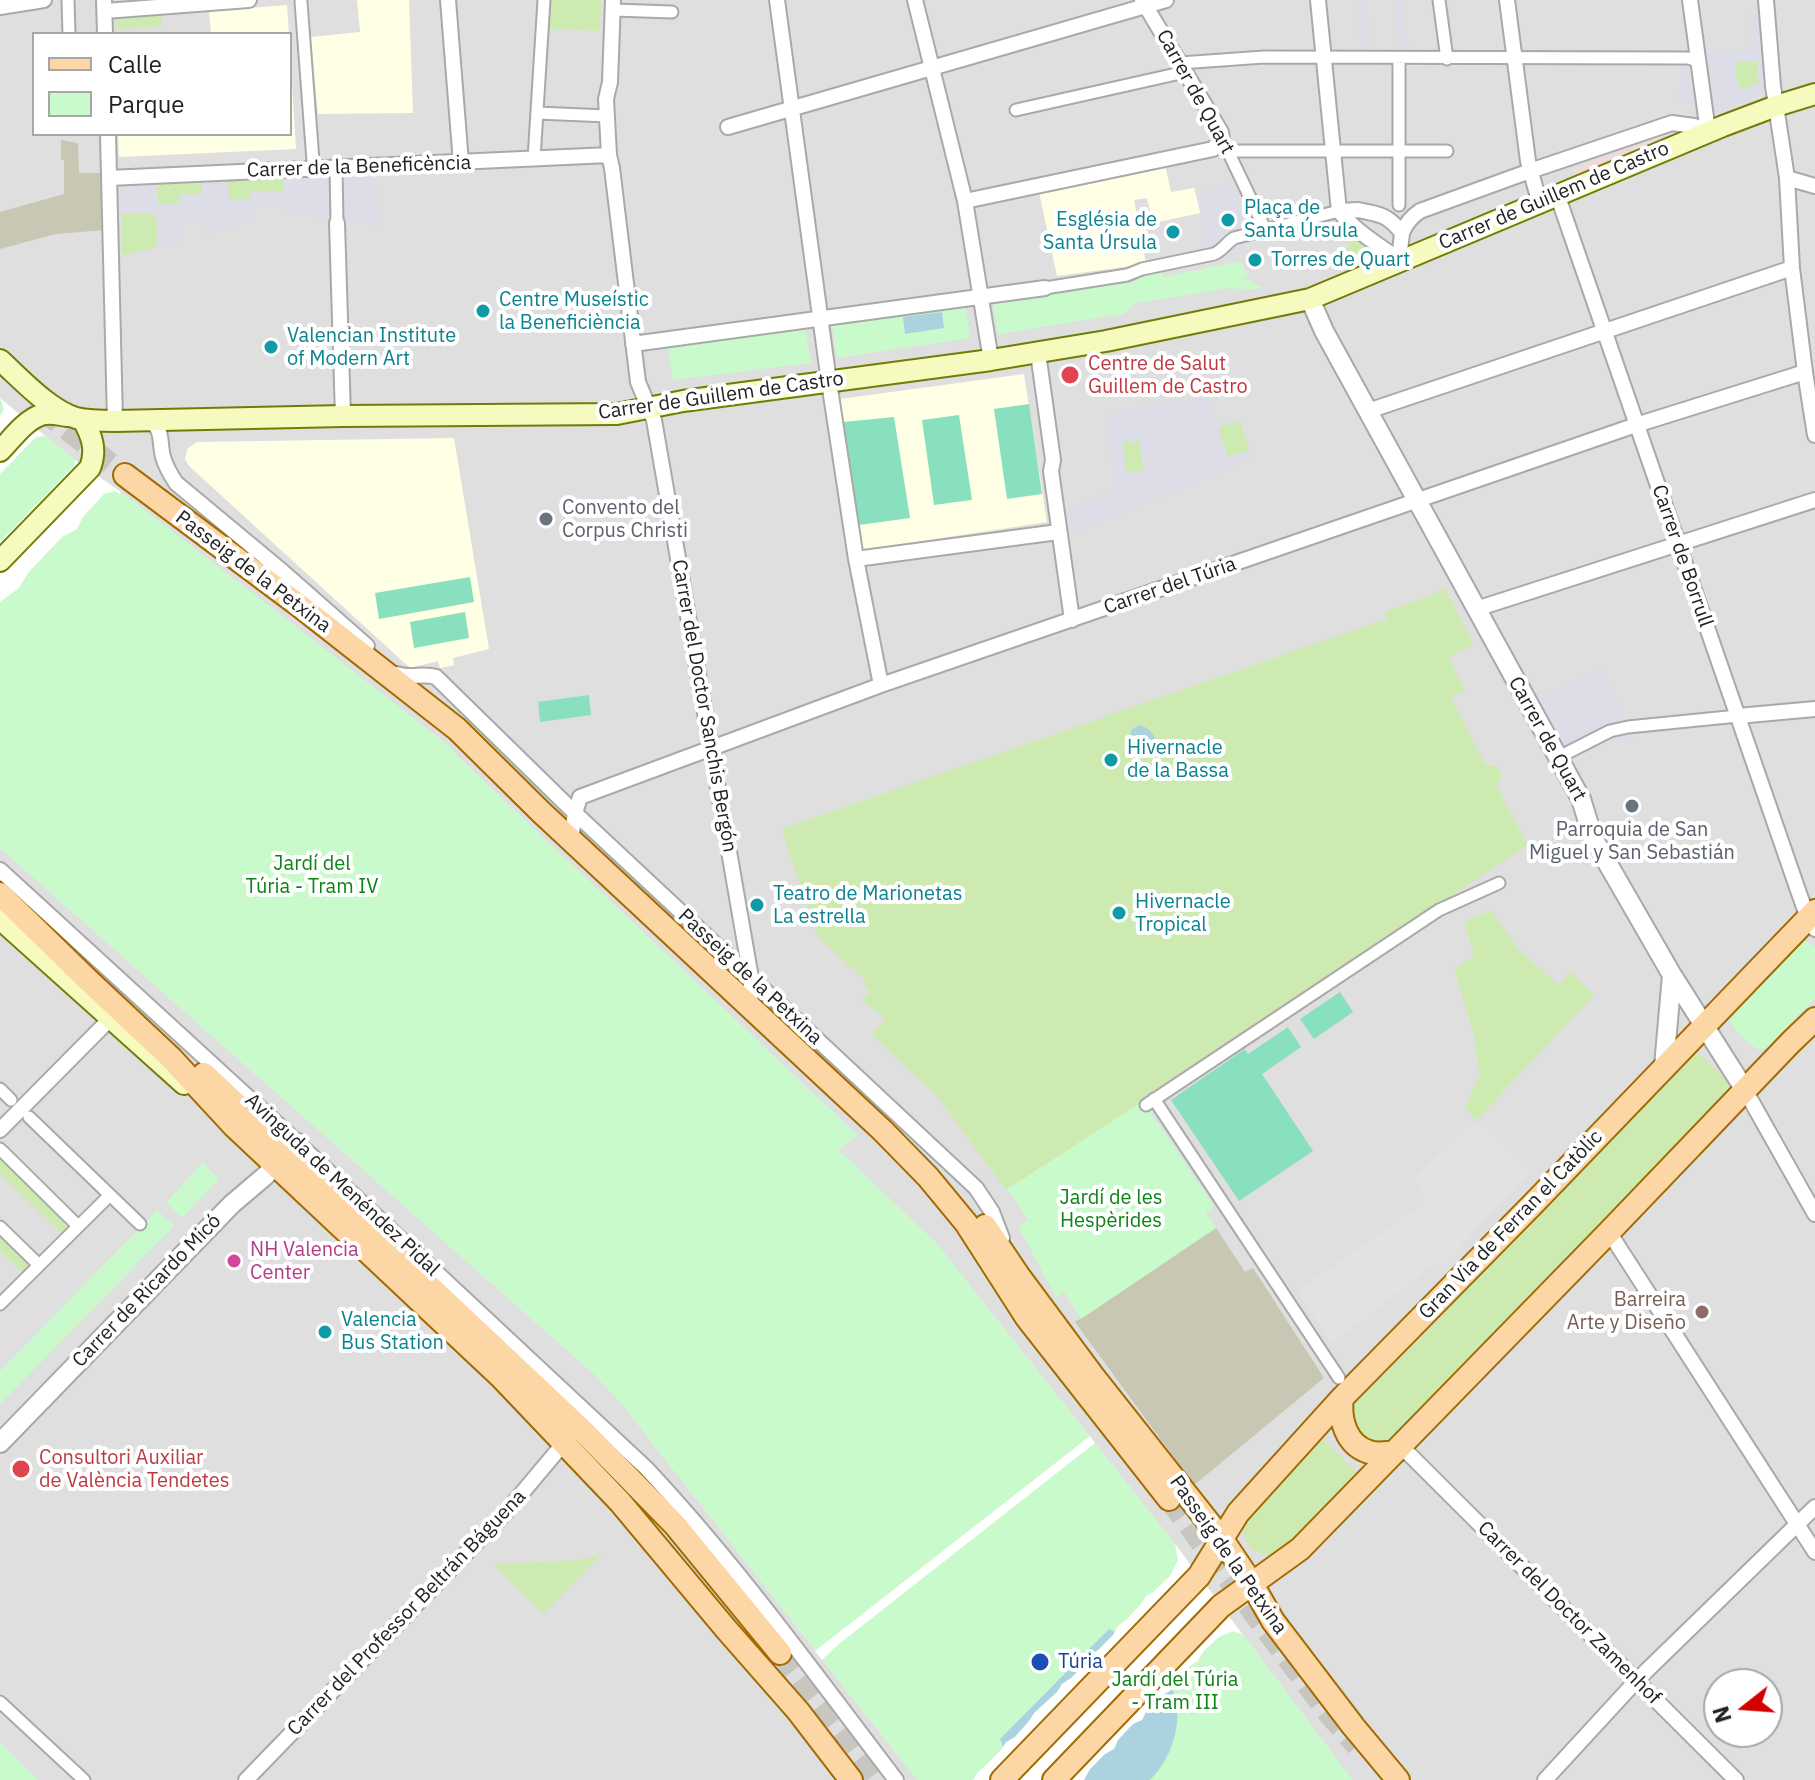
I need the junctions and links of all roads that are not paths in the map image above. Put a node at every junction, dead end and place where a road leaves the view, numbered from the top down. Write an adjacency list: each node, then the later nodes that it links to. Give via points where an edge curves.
1 (44, 0): 18 (street)
2 (68, 0): 20 (street)
3 (249, 0): 17 (street)
4 (448, 0): 44 (street)
5 (544, 0): 33 (street)
6 (777, 0): 31 (street)
7 (915, 0): 28 (street)
8 (1166, 0): 15 (street)
9 (1318, 0): 22 (street)
10 (1439, 0): 24 (street)
11 (1507, 0): 25 (street, Carrer de Borrull)
12 (1690, 0): 26 (street)
13 (1766, 0): 30 (street)
14 (301, 2): 43 (street)
15 (1143, 2): 27 (street, Carrer de Quart); 28 (street)
16 (613, 5): 19 (street); 34 (street, Carrer del Doctor Sanchis Bergón)
17 (105, 6): 21 (street)
18 (0, 7)
19 (672, 12)
20 (69, 32)
21 (105, 32)
22 (1325, 58): 23 (street); 27 (street, via 1264,57); 53 (street)
23 (1399, 59): 24 (street); 39 (street)
24 (1447, 59): 25 (street)
25 (1514, 59): 26 (street); 46 (street, Carrer de Borrull)
26 (1697, 61): 36 (street)
27 (1182, 67): 32 (street); 38 (street, Carrer de Quart)
28 (933, 68): 31 (street); 51 (street)
29 (1815, 94): 30 (main road, Carrer de Guillem de Castro)
30 (1776, 106): 36 (main road, Carrer de Guillem de Castro); 48 (street)
31 (792, 109): 35 (street); 62 (street)
32 (1016, 110)
33 (537, 113): 34 (street); 42 (street)
34 (607, 116): 41 (street, Carrer del Doctor Sanchis Bergón)
35 (728, 127)
36 (1708, 132): 46 (street, Carrer de Guillem de Castro, via 1672,123); 50 (main road, Carrer de Guillem de Castro)
37 (108, 136): 47 (street)
38 (1225, 145): 39 (street); 51 (street); 55 (street, Carrer de Quart)
39 (1399, 151): 40 (street); 52 (street)
40 (1447, 151)
41 (609, 155): 42 (street, Carrer de la Beneficència); 64 (street, Carrer del Doctor Sanchis Bergón)
42 (534, 159): 44 (street, Carrer de la Beneficència)
43 (313, 161)
44 (461, 163): 45 (street, Carrer de la Beneficència)
45 (336, 168): 47 (street, Carrer de la Beneficència); 54 (street)
46 (1530, 171): 50 (street, Carrer de Borrull); 56 (street, Carrer de Guillem de Castro, via 1420,211)
47 (109, 178): 75 (street)
48 (1787, 178): 49 (street); 58 (street)
49 (1815, 186)
50 (1548, 198): 57 (main road, Carrer de Guillem de Castro); 63 (street, Carrer de Borrull)
51 (965, 201): 60 (street)
52 (1399, 205)
53 (1339, 211): 55 (street); 56 (street, via 1377,214 1393,221); 57 (street)
54 (337, 223): 72 (street)
55 (1265, 229): 59 (street, via 1234,238 1214,254)
56 (1402, 233): 57 (street)
57 (1399, 260): 61 (main road, Carrer de Guillem de Castro)
58 (1792, 268): 63 (street); 68 (street)
59 (1045, 288): 60 (street)
60 (980, 297): 62 (street); 67 (street)
61 (1310, 299): 65 (main road, Carrer de Guillem de Castro); 71 (street, Carrer de Quart)
62 (820, 318): 64 (street); 69 (street)
63 (1604, 330): 71 (street); 76 (street, Carrer de Borrull)
64 (633, 344): 70 (street, Carrer del Doctor Sanchis Bergón)
65 (1038, 353): 67 (main road, Carrer de Guillem de Castro); 82 (street)
66 (0, 360): 73 (main road, via 51,404)
67 (991, 360): 69 (main road, Carrer de Guillem de Castro)
68 (1805, 372): 76 (street, Carrer del Túria); 77 (street)
69 (829, 382): 70 (main road, Carrer de Guillem de Castro); 84 (street)
70 (648, 407): 72 (main road, Carrer de Guillem de Castro, via 617,414); 93 (street, Carrer del Doctor Sanchis Bergón)
71 (1368, 411): 81 (street, Carrer de Quart)
72 (343, 416): 74 (main road, Carrer de Guillem de Castro)
73 (78, 418): 75 (main road, Carrer de Guillem de Castro); 78 (main road, Carrer de Guillem de Castro, via 43,414); 85 (main road, via 89,431 94,451 89,470)
74 (148, 420): 75 (main road, Carrer de Guillem de Castro); 88 (street, Passeig de la Petxina, via 160,431 163,456 176,483)
75 (115, 421)
76 (1636, 425): 81 (street, Carrer del Túria); 83 (street, Carrer de Borrull)
77 (1815, 435)
78 (0, 451)
79 (125, 475): 92 (main road, Passeig de la Petxina)
80 (1815, 500): 83 (street)
81 (1416, 501): 86 (street, Carrer de Quart); 87 (street, Carrer del Túria)
82 (1058, 532): 84 (street); 87 (street)
83 (1678, 544): 86 (street); 91 (street, Carrer de Borrull)
84 (856, 559): 89 (street)
85 (0, 561)
86 (1476, 609): 94 (street, Carrer de Quart)
87 (1072, 620): 89 (street, Carrer del Túria)
88 (397, 674): 92 (street, Passeig de la Petxina); 95 (street, Passeig de la Petxina, via 436,677)
89 (881, 685): 93 (street, Carrer del Túria)
90 (1815, 709): 91 (street)
91 (1738, 716): 94 (street, via 1610,731); 101 (street, Carrer de Borrull)
92 (457, 729): 96 (main road, Passeig de la Petxina)
93 (713, 749): 95 (street, Carrer del Túria, via 580,797); 103 (street, Carrer del Doctor Sanchis Bergón)
94 (1557, 758): 102 (street, Carrer de Quart, via 1581,799 1593,838)
95 (575, 813): 96 (street); 103 (street, Passeig de la Petxina)
96 (571, 839): 104 (main road, Passeig de la Petxina)
97 (0, 870): 117 (street, Avinguda de Menéndez Pidal)
98 (1499, 883): 127 (street, via 1439,910 1150,1102)
99 (0, 893): 113 (main road, Avinguda de Menéndez Pidal); 117 (main road, Avinguda de Menéndez Pidal, via 95,972)
100 (0, 919): 105 (main road, Avinguda de Menéndez Pidal)
101 (1813, 919): 107 (main road, Gran Via de Ferran el Catòlic)
102 (1672, 975): 107 (street, Carrer de Quart); 108 (street)
103 (751, 978): 104 (street, Carrer del Doctor Sanchis Bergón); 126 (street, Passeig de la Petxina, via 976,1188)
104 (750, 1006): 115 (main road, Passeig de la Petxina)
105 (111, 1018): 113 (main road, Avinguda de Menéndez Pidal); 114 (street)
106 (1815, 1019): 110 (main road)
107 (1705, 1024): 108 (main road, Gran Via de Ferran el Catòlic); 110 (street, Carrer de Quart)
108 (1664, 1066): 127 (main road, Gran Via de Ferran el Catòlic, via 1534,1203)
109 (0, 1089): 111 (street)
110 (1745, 1090): 119 (street, Carrer de Quart); 123 (main road)
111 (11, 1100)
112 (29, 1117): 118 (street)
113 (234, 1126): 117 (main road, Avinguda de Menéndez Pidal)
114 (0, 1130)
115 (882, 1130): 126 (main road, Passeig de la Petxina, via 962,1197); 131 (main road, Passeig de la Petxina, via 947,1198 1027,1318)
116 (0, 1149): 121 (street)
117 (287, 1154): 128 (main road, Avinguda de Menéndez Pidal, via 501,1377); 129 (street, Carrer de Ricardo Micó); 132 (street, Avinguda de Menéndez Pidal, via 600,1424)
118 (110, 1195): 120 (street); 121 (street)
119 (1815, 1214)
120 (140, 1224)
121 (78, 1226): 124 (street)
122 (0, 1227): 124 (street)
123 (1609, 1232): 130 (main road); 134 (street)
124 (39, 1265): 125 (street)
125 (0, 1304)
126 (1059, 1330): 135 (main road, Passeig de la Petxina)
127 (1340, 1388): 130 (main road, via 1342,1424 1352,1441 1367,1452); 135 (main road, Gran Via de Ferran el Catòlic)
128 (573, 1436): 132 (street, Avinguda de Menéndez Pidal, via 589,1429 601,1434); 138 (main road, Avinguda de Menéndez Pidal, via 675,1525); 142 (street, Carrer del Professor Beltrán Báguena); 143 (main road, Avinguda de Menéndez Pidal, via 630,1514)
129 (0, 1443)
130 (1398, 1449): 137 (main road, via 1300,1549); 139 (street, Carrer del Doctor Zamenhof)
131 (1169, 1499)
132 (680, 1504): 144 (street, Avinguda de Menéndez Pidal)
133 (1815, 1507): 134 (street)
134 (1798, 1525): 136 (street); 139 (street)
135 (1221, 1538): 137 (main road, Passeig de la Petxina); 145 (main road, Gran Via de Ferran el Catòlic, via 1199,1576)
136 (1815, 1552)
137 (1252, 1584): 146 (main road, via 1221,1606); 147 (main road, Passeig de la Petxina, via 1273,1621)
138 (780, 1653)
139 (1637, 1680): 148 (street); 149 (street, Carrer del Doctor Zamenhof)
140 (0, 1702): 141 (street)
141 (84, 1780)
142 (246, 1780)
143 (851, 1780)
144 (896, 1780)
145 (1002, 1780)
146 (1054, 1780)
147 (1398, 1780)
148 (1545, 1780)
149 (1736, 1780)

